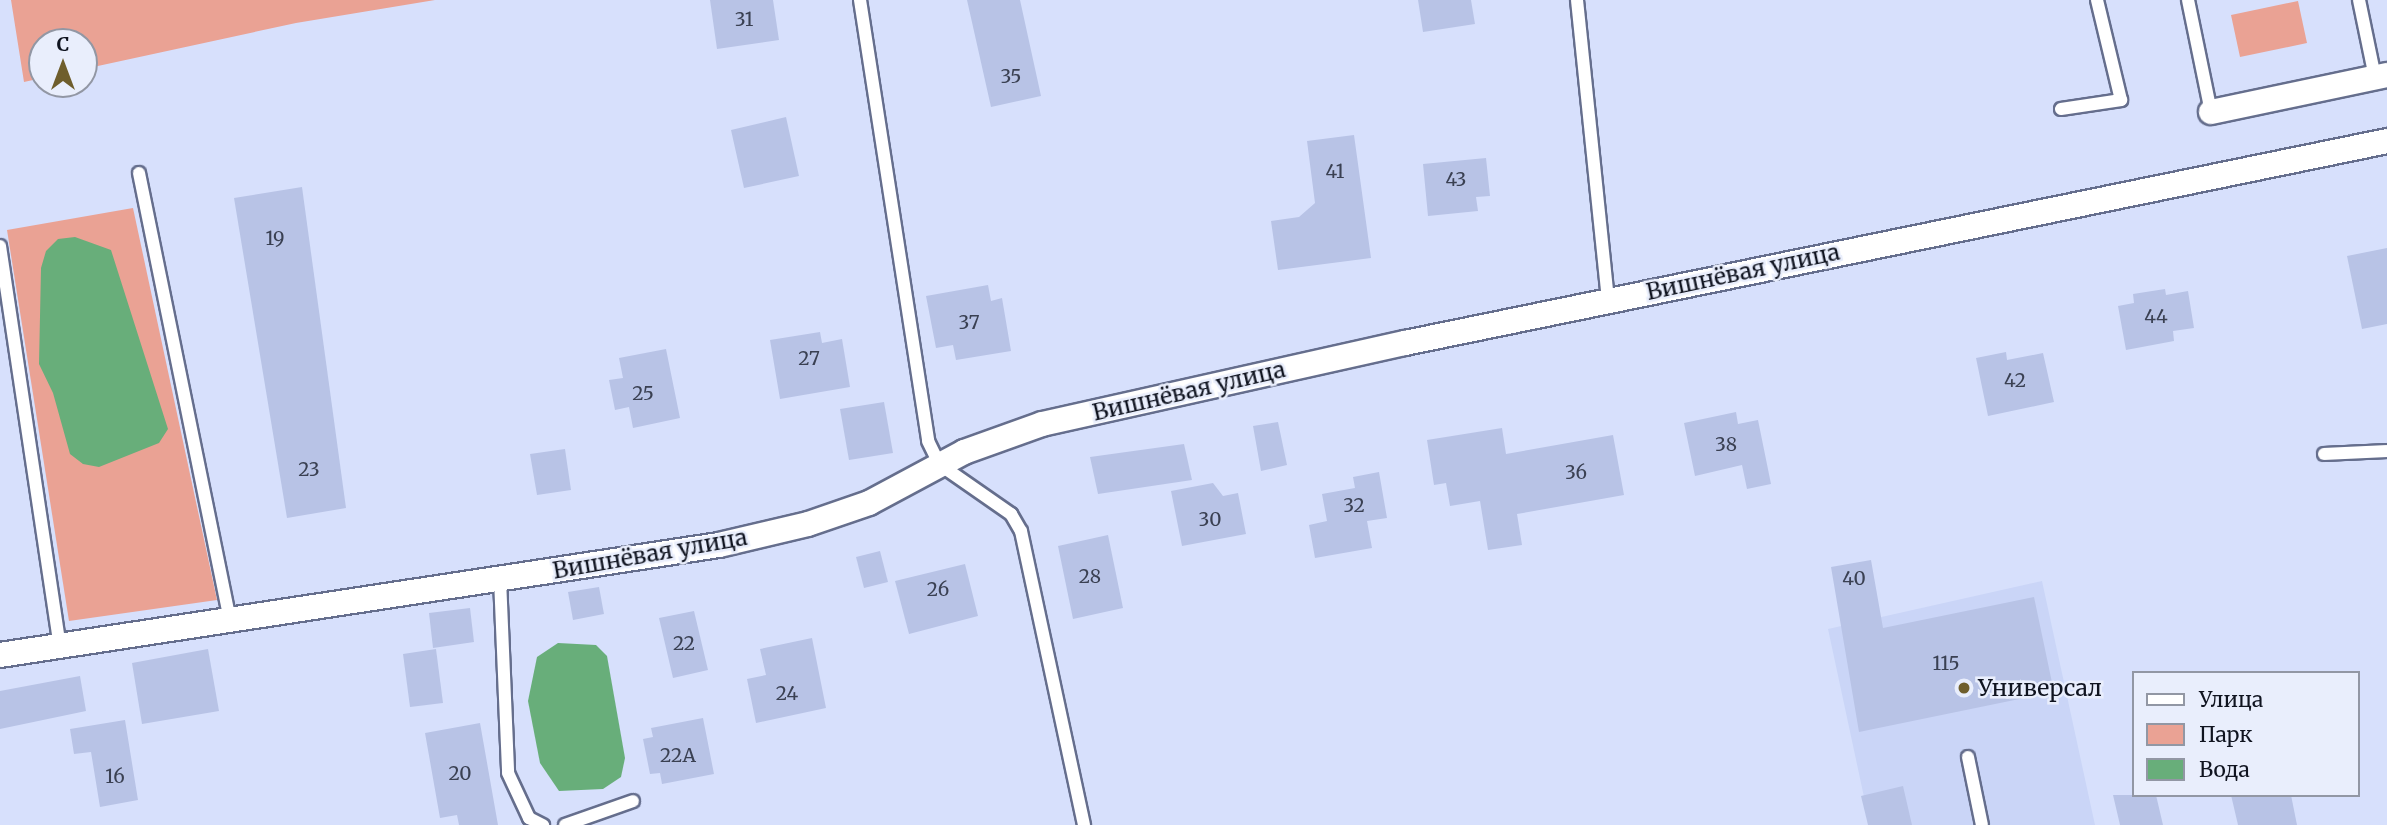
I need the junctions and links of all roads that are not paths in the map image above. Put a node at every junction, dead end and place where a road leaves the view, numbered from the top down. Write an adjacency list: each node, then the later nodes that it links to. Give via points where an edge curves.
1 (860, 0): 15 (lane, via 928,442)
2 (1577, 0): 12 (lane)
3 (2097, 0): 7 (lane, via 2121,100)
4 (2188, 0): 8 (lane)
5 (2359, 0): 6 (lane)
6 (2381, 76): 8 (street)
7 (2061, 109)
8 (2211, 112)
9 (2387, 141): 12 (street, Вишнёвая улица)
10 (139, 173): 17 (lane)
11 (0, 246): 18 (lane)
12 (1608, 300): 15 (street, Вишнёвая улица, via 1042,424)
13 (2387, 451): 14 (lane)
14 (2324, 454)
15 (939, 464): 16 (street, Вишнёвая улица, via 869,503 808,524 719,545); 24 (lane, via 1011,514 1021,531)
16 (500, 579): 17 (street, Вишнёвая улица); 22 (lane, via 508,773 529,818)
17 (230, 620): 18 (street, Вишнёвая улица)
18 (60, 646): 19 (street, Вишнёвая улица)
19 (0, 655)
20 (1968, 757): 25 (lane)
21 (633, 801): 23 (lane)
22 (543, 825)
23 (565, 825)
24 (1084, 825)
25 (1982, 825)

